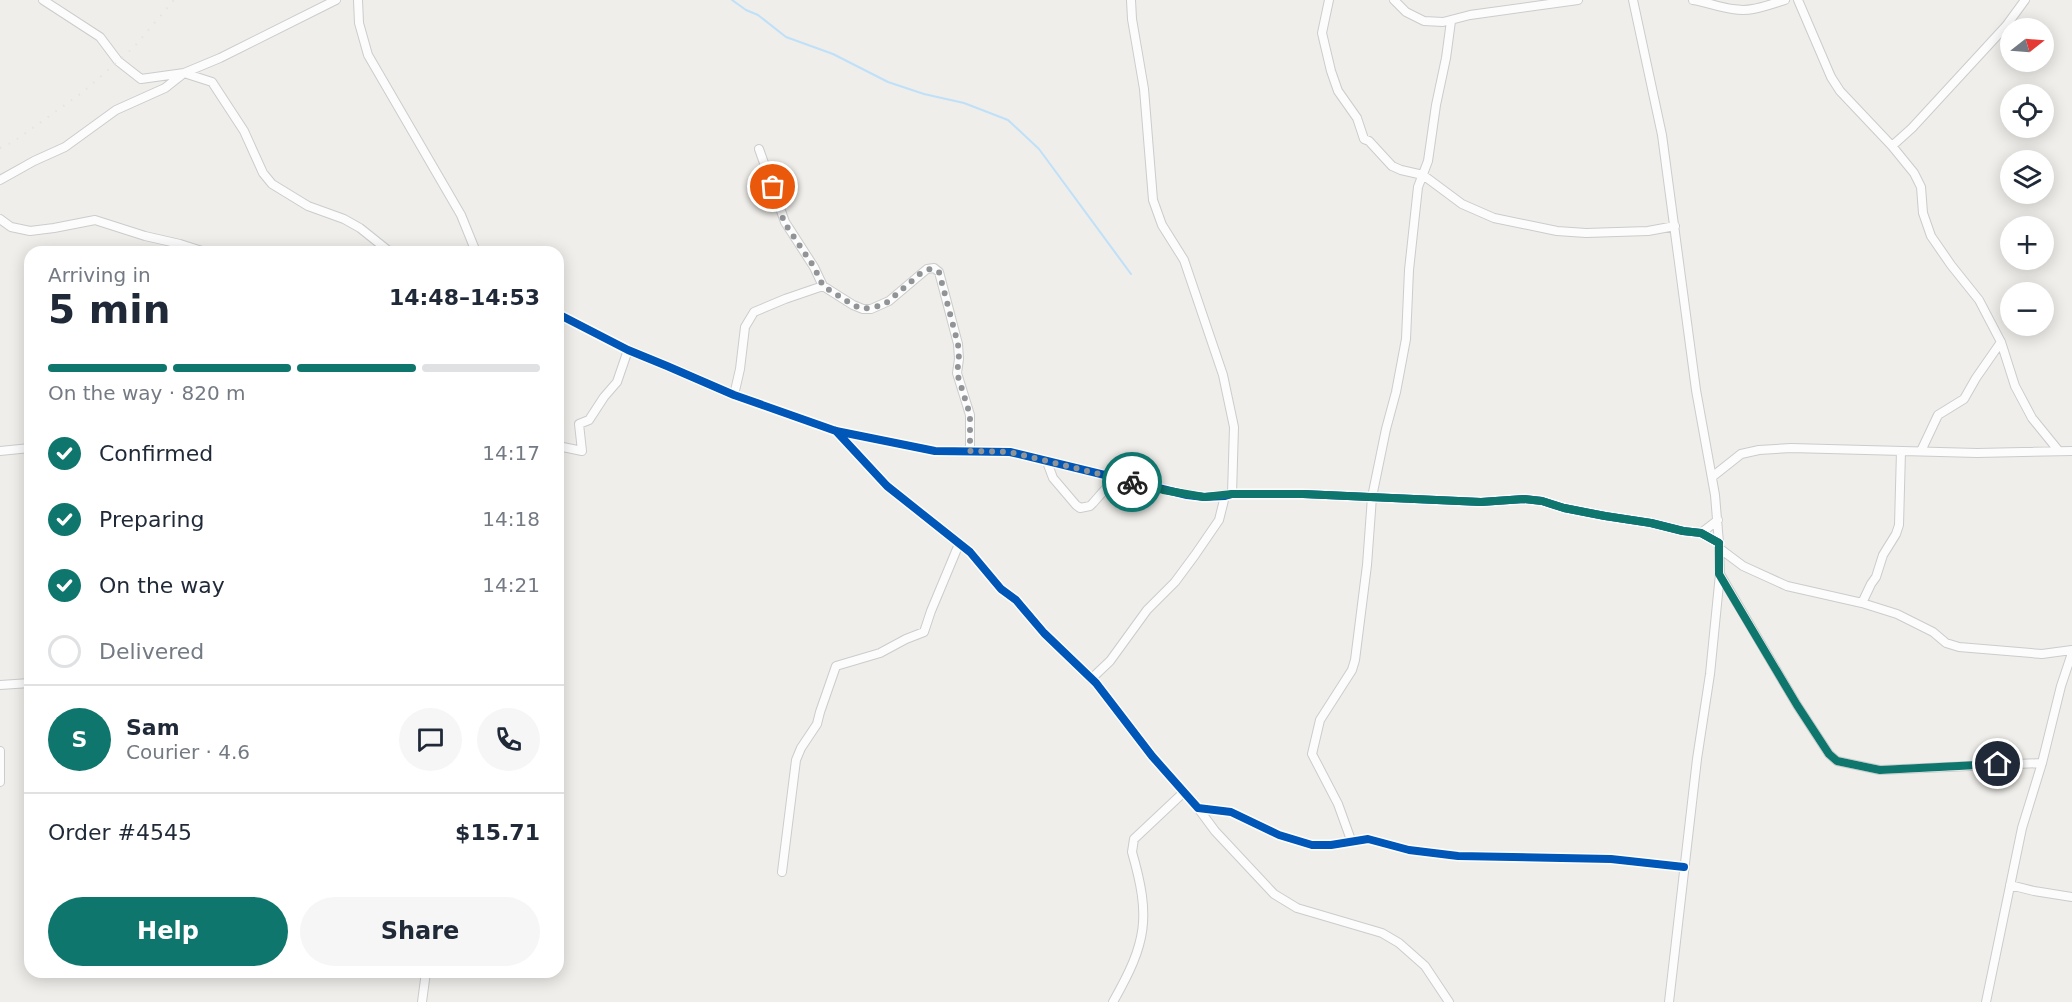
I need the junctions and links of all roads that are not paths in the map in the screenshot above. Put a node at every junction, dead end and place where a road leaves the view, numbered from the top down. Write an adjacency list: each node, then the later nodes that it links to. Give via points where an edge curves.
1 (43, 0): 14 (street, via 100,37 118,61 141,79)
2 (336, 0): 14 (street)
3 (358, 0): 23 (street, via 359,23 368,55 461,215)
4 (1131, 0): 41 (street, via 1153,200 1162,225 1184,260 1223,375 1234,427)
5 (1329, 0): 17 (street, via 1323,33 1338,91 1353,110 1364,139 1392,166)
6 (1394, 0): 13 (street, via 1424,21)
7 (1578, 0): 13 (street, via 1499,10)
8 (1633, 0): 20 (street, via 1662,135)
9 (1693, 0): 10 (street, via 1752,9)
10 (1785, 0)
11 (1798, 0): 15 (street, via 1840,91)
12 (2025, 0): 15 (street, via 1999,34)
13 (1451, 21): 17 (street)
14 (184, 73): 18 (street, via 165,88 116,110 65,147); 22 (street, via 212,82 244,131 262,173 272,184 308,206 344,219)
15 (1892, 146): 26 (street, via 1919,182 1931,236 1979,300)
16 (759, 149): 24 (street, via 784,222)
17 (1423, 175): 20 (street, via 1461,204 1494,218 1557,231 1610,234); 42 (street, via 1416,205 1406,339)
18 (0, 180)
19 (0, 219): 21 (street, via 30,231 95,220)
20 (1675, 226): 39 (street, via 1696,390)
21 (186, 246)
22 (382, 246)
23 (474, 246)
24 (823, 286): 28 (street, via 754,312 745,327); 35 (street, via 853,305 871,309 889,301 927,269 939,272 958,344 957,373 970,415)
25 (564, 317): 27 (street)
26 (2001, 342): 33 (street, via 2015,386 2032,418); 36 (street, via 1964,399 1938,415)
27 (628, 350): 28 (street); 30 (street, via 617,382 589,420 579,424 582,451)
28 (734, 395): 29 (street)
29 (836, 431): 35 (street, via 935,451); 45 (street, via 886,486)
30 (564, 447)
31 (24, 449): 34 (street)
32 (1901, 450): 36 (street); 39 (street, via 1759,450 1741,454); 48 (street, via 1896,534)
33 (2058, 450): 36 (street); 37 (street)
34 (0, 451)
35 (970, 451): 38 (street, via 1010,452)
36 (1921, 451)
37 (2072, 451)
38 (1047, 462): 40 (street); 40 (street, via 1053,478 1080,508 1090,506)
39 (1712, 477): 43 (street)
40 (1115, 478): 41 (street, via 1187,495)
41 (1228, 495): 42 (street); 50 (street, via 1219,520 1196,555)
42 (1372, 497): 44 (street, via 1481,502 1524,499); 58 (street, via 1355,660 1320,720 1312,754 1338,804)
43 (1718, 520): 44 (street); 46 (street)
44 (1701, 533): 46 (street)
45 (959, 543): 50 (street); 60 (street, via 924,632 880,653 836,666 817,724 796,760)
46 (1719, 546): 47 (street); 48 (street, via 1743,566 1787,586)
47 (1719, 574): 54 (street, via 1802,713 1837,761 1880,770); 59 (street)
48 (1862, 603): 49 (street, via 1897,614 1959,647 2042,654)
49 (2072, 652): 54 (street)
50 (1091, 679): 56 (street)
51 (24, 683): 52 (street)
52 (0, 685)
53 (0, 751): 55 (street)
54 (2042, 763): 61 (street)
55 (0, 782)
56 (1184, 792): 57 (street); 65 (street, via 1132,845 1144,898 1144,924 1136,955)
57 (1198, 808): 58 (street, via 1231,812 1279,835 1312,845); 66 (street, via 1221,839 1274,894 1297,908 1382,933 1399,943 1425,966)
58 (1351, 840): 59 (street, via 1377,840 1409,850 1458,856 1611,859)
59 (1684, 867): 67 (street)
60 (782, 872)
61 (2010, 885): 62 (street); 68 (street)
62 (2072, 897)
63 (425, 978): 64 (street)
64 (422, 1002)
65 (1113, 1002)
66 (1449, 1002)
67 (1669, 1002)
68 (1986, 1002)

